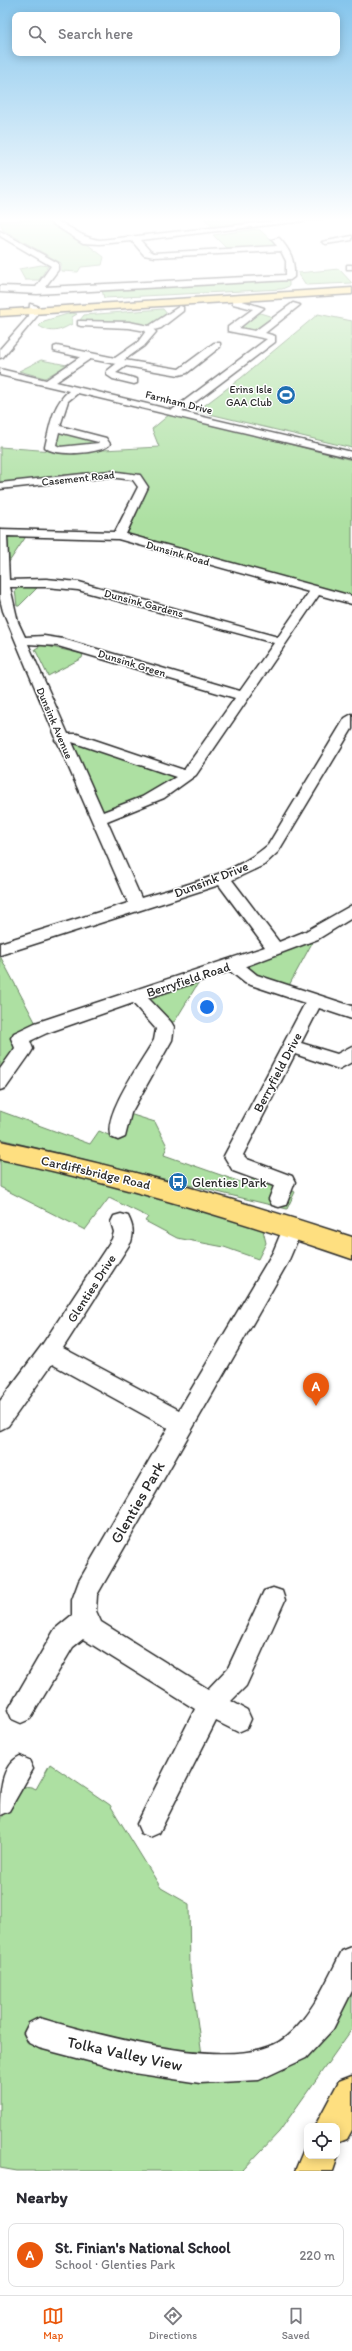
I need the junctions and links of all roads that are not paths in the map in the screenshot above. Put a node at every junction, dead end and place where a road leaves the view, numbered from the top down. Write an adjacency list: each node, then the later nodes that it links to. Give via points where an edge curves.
1 (29, 320): 10 (street)
2 (165, 320): 7 (street)
3 (242, 320): 6 (street)
4 (275, 320): 8 (street)
5 (81, 323): 7 (street, via 129,325)
6 (231, 329): 8 (street); 12 (street, via 184,371 174,372)
7 (149, 330): 12 (street, via 151,332 141,344)
8 (257, 334): 17 (street, via 272,340)
9 (57, 349): 11 (street)
10 (0, 355)
11 (89, 355): 12 (street); 15 (street)
12 (120, 362): 14 (street, via 110,373)
13 (0, 372): 15 (street, Farnham Drive)
14 (134, 381)
15 (48, 383): 16 (street, Farnham Drive)
16 (76, 390): 17 (street, Farnham Drive); 18 (street, via 64,400)
17 (174, 413): 19 (street, Farnham Drive)
18 (55, 428): 18 (street, via 50,446 54,449 101,447 105,444 102,440)
19 (352, 455)
20 (0, 486): 22 (street, Casement Road, via 110,474 136,477 143,487)
21 (0, 532): 22 (street, Dunsink Road); 23 (street, Dunsink Avenue)
22 (120, 536): 24 (street, Dunsink Road)
23 (4, 584): 26 (street, Dunsink Avenue, via 6,600); 27 (street, Dunsink Gardens, via 78,586)
24 (316, 591): 25 (street, Dunsink Road); 27 (street)
25 (352, 600)
26 (20, 641): 28 (street, Dunsink Green, via 59,642); 31 (street, Dunsink Avenue)
27 (280, 641): 28 (street)
28 (243, 696): 32 (street)
29 (352, 718): 30 (street, Dunsink Drive)
30 (346, 738): 34 (street, Dunsink Drive, via 273,848 259,861)
31 (62, 740): 32 (street, via 72,737); 33 (street, Dunsink Avenue)
32 (187, 776): 33 (street, via 176,787 153,799)
33 (98, 819): 35 (street, Dunsink Avenue)
34 (222, 878): 35 (street, Dunsink Drive); 38 (street)
35 (137, 906): 37 (street, Dunsink Drive)
36 (352, 911): 38 (street, Berryfield Road, via 312,935)
37 (0, 949)
38 (276, 950): 39 (street, Berryfield Road)
39 (233, 964): 40 (street, Berryfield Road); 41 (street, via 251,980)
40 (136, 996): 45 (street, Berryfield Road, via 41,1028 20,1038 24,1049); 46 (street, via 165,1027 163,1040 122,1112)
41 (315, 1000): 42 (street); 43 (street, Berryfield Drive)
42 (352, 1013)
43 (291, 1046): 44 (street, via 339,1062); 48 (street, Berryfield Drive, via 234,1156 240,1165 285,1182)
44 (352, 1052)
45 (0, 1083)
46 (118, 1132)
47 (0, 1150): 50 (main road, Cardiffsbridge Road, via 148,1184 220,1203)
48 (279, 1199)
49 (121, 1222): 52 (street, Glenties Drive, via 124,1232 121,1242)
50 (293, 1227): 51 (main road, Cardiffsbridge Road); 54 (street, Glenties Park, via 280,1256)
51 (352, 1248)
52 (50, 1352): 53 (street, Glenties Drive); 54 (street)
53 (0, 1419)
54 (182, 1424): 56 (street, Glenties Park, via 87,1588 83,1601)
55 (273, 1600): 57 (street, via 237,1677)
56 (86, 1620): 57 (street, via 92,1631); 58 (street, via 64,1638)
57 (211, 1704): 59 (street); 62 (street)
58 (21, 1710)
59 (238, 1719)
60 (20, 1769): 61 (street)
61 (0, 1802)
62 (150, 1824)
63 (352, 1961): 64 (street, Tolka Valley View, via 323,2019 296,2048 259,2065 200,2068 134,2058)
64 (39, 2034)
65 (352, 2094): 66 (main road)
66 (336, 2123)
67 (318, 2159): 68 (main road)
68 (314, 2171)

